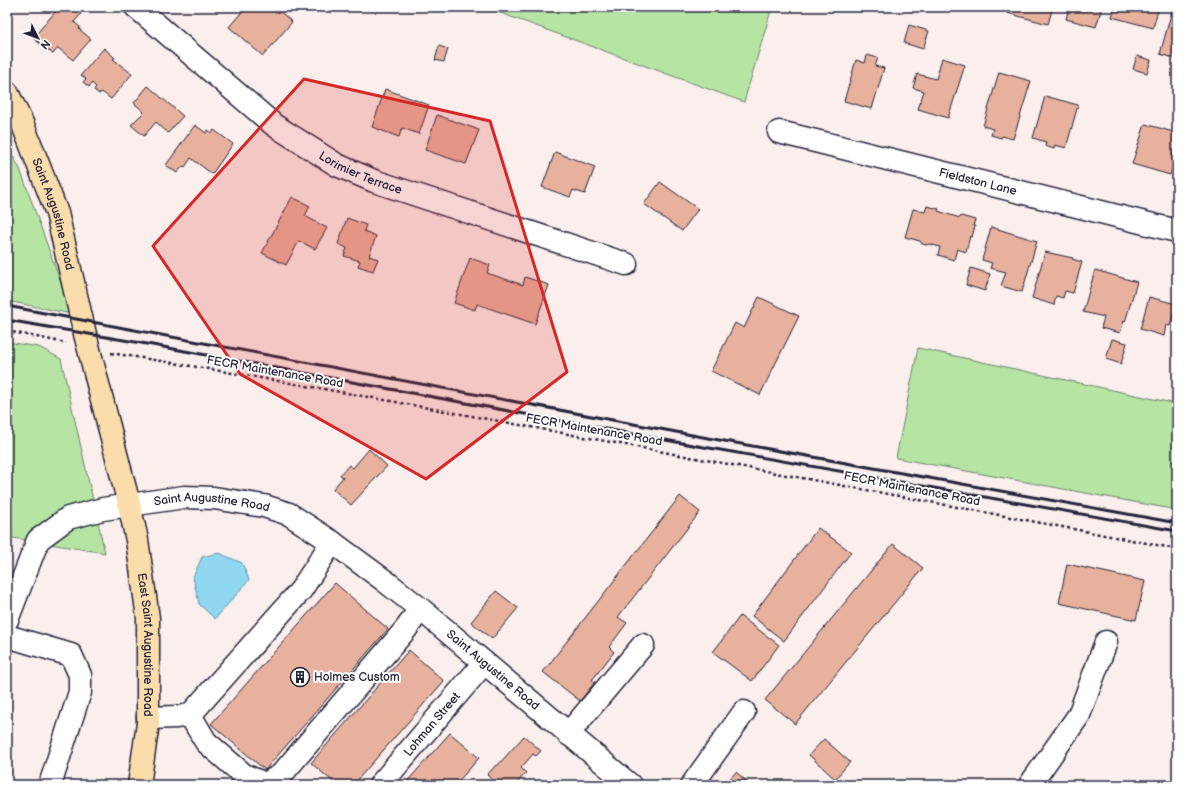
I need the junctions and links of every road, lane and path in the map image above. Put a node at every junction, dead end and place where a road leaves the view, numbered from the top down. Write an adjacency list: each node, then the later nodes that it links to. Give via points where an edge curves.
1 (136, 7): 5 (street, Lorimier Terrace, via 274,125 337,165 374,181)
2 (7, 92): 7 (main road, Saint Augustine Road, via 24,125 58,213)
3 (779, 132): 4 (street, Fieldston Lane)
4 (1177, 231)
5 (626, 264)
6 (7, 332): 7 (path, FECR Maintenance Road, via 63,342)
7 (89, 350): 8 (main road, Saint Augustine Road); 10 (path, FECR Maintenance Road, via 240,374 571,434)
8 (129, 504): 9 (street, Saint Augustine Road, via 184,497 214,498 264,506 289,514); 12 (street, via 68,518 38,540); 19 (main road, East Saint Augustine Road, via 148,618)
9 (332, 542): 11 (street, Saint Augustine Road); 18 (street, via 300,590)
10 (1177, 549)
11 (420, 609): 16 (street, Saint Augustine Road); 18 (street, via 406,629 281,775 265,784 244,775 206,742)
12 (7, 620)
13 (7, 636): 21 (street, via 71,655 80,675 80,692)
14 (1106, 642): 26 (street, via 1079,715)
15 (643, 645): 20 (street)
16 (484, 663): 20 (street, Saint Augustine Road); 23 (street, Lohman Street)
17 (744, 712): 25 (street)
18 (190, 715): 19 (street)
19 (148, 718): 22 (main road, East Saint Augustine Road)
20 (568, 734): 24 (street, Saint Augustine Road)
21 (50, 785)
22 (138, 785)
23 (380, 785)
24 (630, 785)
25 (692, 785)
26 (1030, 785)

